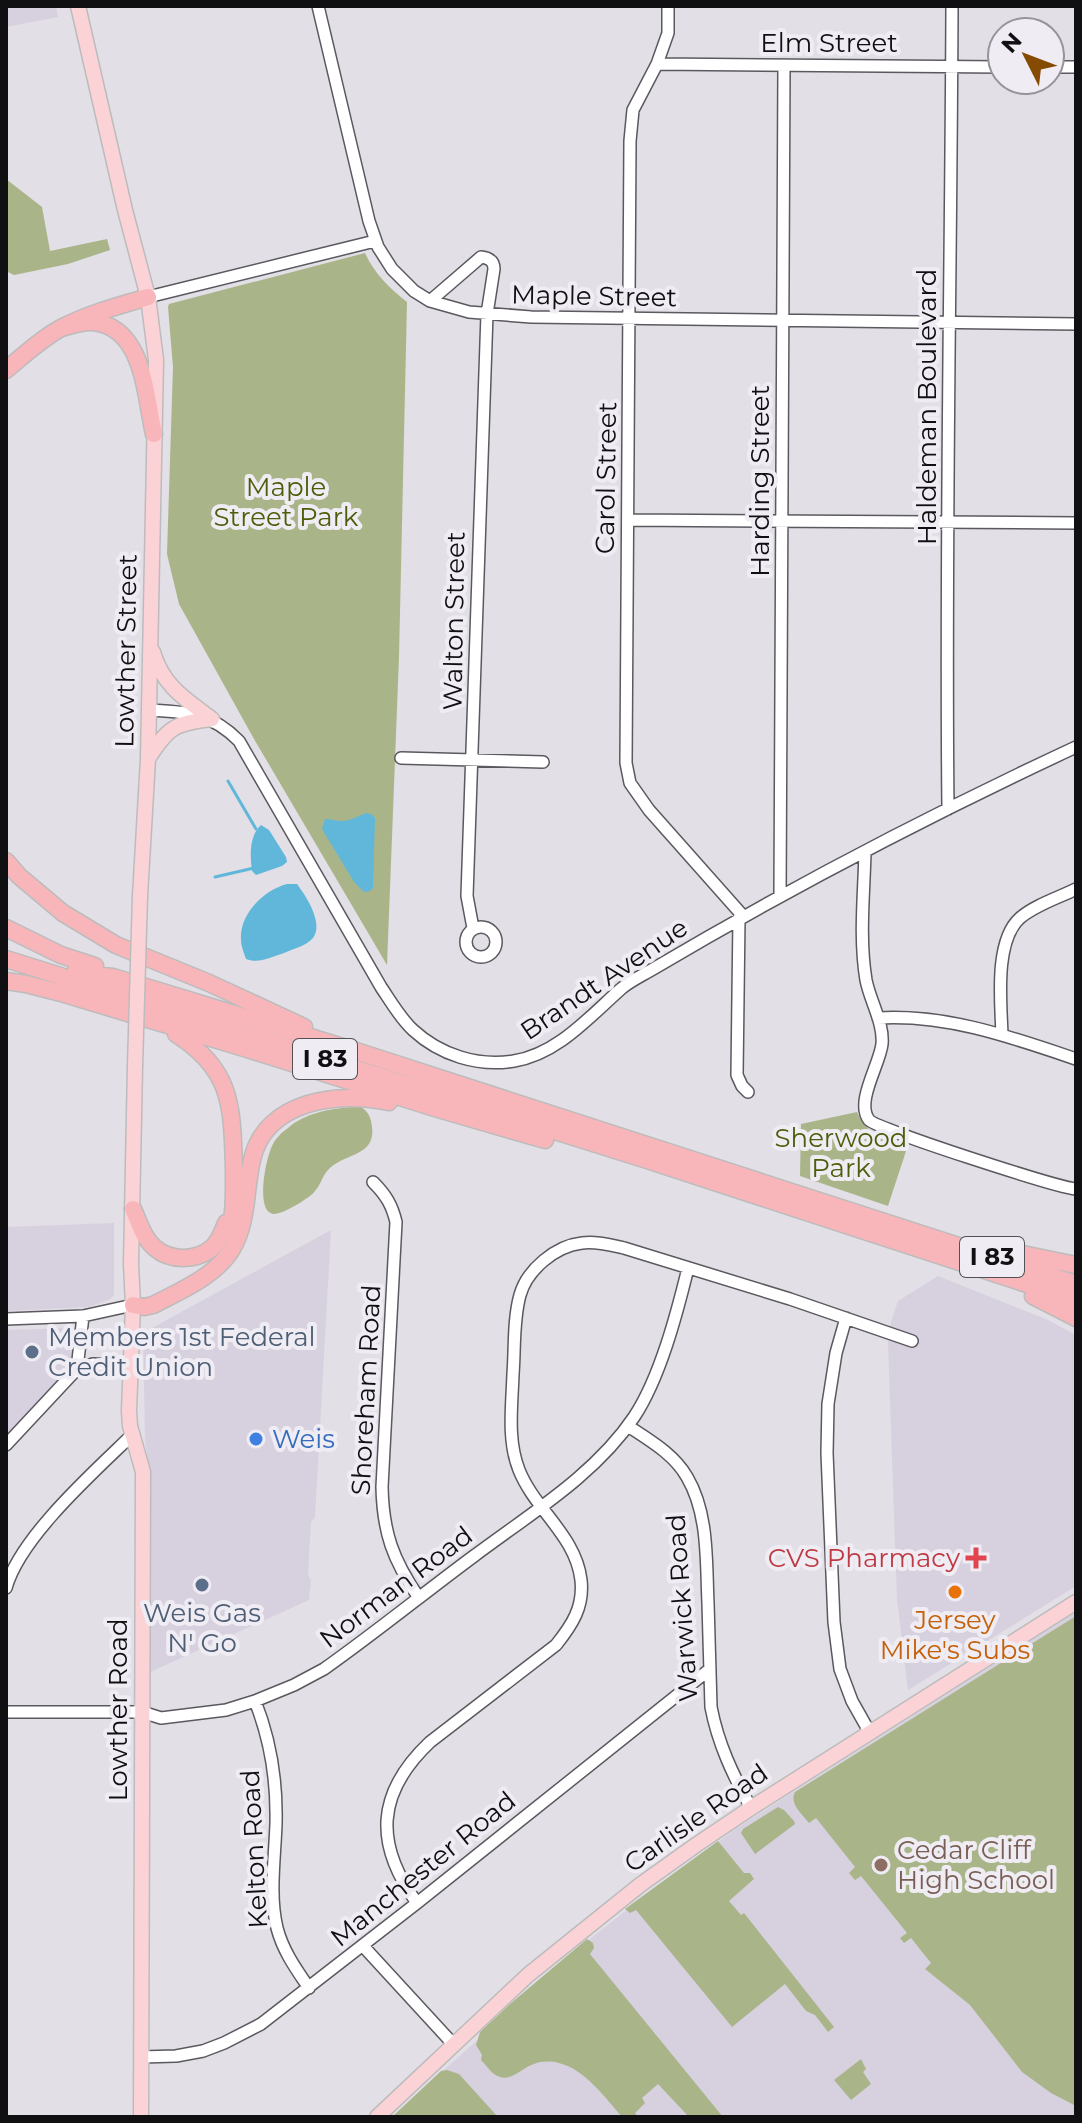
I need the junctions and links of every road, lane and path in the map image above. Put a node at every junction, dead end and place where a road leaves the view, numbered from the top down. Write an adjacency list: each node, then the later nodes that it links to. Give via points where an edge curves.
1 (78, 6): 10 (main road, Lowther Street)
2 (318, 6): 9 (street)
3 (668, 6): 5 (street, Carol Street, via 668,33)
4 (952, 6): 7 (street, Haldeman Boulevard)
5 (657, 64): 6 (street, Elm Street); 13 (street, Carol Street, via 631,120)
6 (784, 65): 7 (street, Elm Street); 14 (street, Harding Street)
7 (951, 66): 8 (street, Elm Street); 15 (street, Haldeman Boulevard)
8 (986, 67)
9 (375, 241): 10 (street); 11 (street, Maple Street, via 398,277)
10 (148, 297): 17 (highway); 19 (main road, Lowther Street, via 156,360)
11 (430, 301): 12 (street, Maple Street); 12 (street, Walton Street, via 481,257 487,258 494,269)
12 (487, 314): 13 (street, Maple Street); 30 (street, Walton Street)
13 (629, 319): 14 (street, Maple Street); 20 (street, Carol Street)
14 (782, 321): 15 (street, Maple Street); 21 (street, Harding Street)
15 (950, 323): 16 (street, Maple Street); 22 (street, Haldeman Boulevard)
16 (1076, 324)
17 (61, 328): 18 (highway); 19 (highway, via 90,322 119,332 130,344)
18 (6, 370)
19 (154, 434): 24 (main road, Lowther Street)
20 (628, 520): 21 (street); 37 (street, Carol Street, via 628,778)
21 (781, 521): 22 (street); 36 (street, Harding Street)
22 (947, 523): 23 (street); 32 (street, Haldeman Boulevard)
23 (1076, 523)
24 (150, 641): 25 (main road, Lowther Street); 26 (main road, via 158,668 172,688)
25 (149, 710): 26 (street); 29 (main road, Lowther Street)
26 (212, 719): 29 (main road, via 178,725); 37 (street, Brandt Avenue, via 239,741 400,1014 428,1042 457,1057 496,1063 538,1054 582,1025 631,982)
27 (1076, 747): 32 (street, Brandt Avenue)
28 (401, 758): 30 (street)
29 (148, 759): 53 (main road, Lowther Street, bridge)
30 (472, 759): 31 (street); 39 (street, Walton Street, via 467,896)
31 (543, 762)
32 (948, 809): 33 (street, Brandt Avenue)
33 (865, 852): 36 (street, Brandt Avenue); 45 (street, via 863,960)
34 (6, 861): 47 (highway, via 63,913 116,945)
35 (1076, 889): 46 (street, via 1028,912 1009,932)
36 (780, 896): 37 (street, Brandt Avenue)
37 (741, 917): 49 (street, via 737,1075)
38 (6, 928): 42 (highway, I 83)
39 (473, 928)
40 (6, 948): 42 (highway)
41 (6, 959): 55 (highway, I 83)
42 (113, 977): 47 (highway, I 83)
43 (6, 981): 44 (highway)
44 (142, 1018): 50 (highway); 54 (highway, via 191,1044 222,1082 233,1124)
45 (878, 1018): 46 (street, via 934,1019); 52 (street, via 882,1040 865,1099 869,1120 888,1131)
46 (1002, 1035): 48 (street)
47 (353, 1050): 56 (highway, I 83)
48 (1076, 1059)
49 (748, 1092)
50 (438, 1109): 55 (highway); 62 (highway, via 346,1098 293,1108 269,1126 256,1146 245,1214 220,1265 153,1305)
51 (373, 1182): 75 (street, Shoreham Road, via 386,1195 396,1222 383,1516 393,1555)
52 (1076, 1189)
53 (133, 1209): 54 (highway, via 156,1250 182,1258 197,1257 213,1247); 62 (main road, Lowther Street)
54 (231, 1210): 62 (highway, via 229,1236 211,1261)
55 (836, 1222): 57 (highway, I 83)
56 (909, 1230): 58 (highway); 60 (highway, I 83)
57 (958, 1263): 61 (highway, I 83); 64 (highway)
58 (1076, 1265)
59 (688, 1268): 66 (street); 70 (street, Norman Road, via 652,1384); 73 (street, via 585,1242 549,1256 529,1278 517,1309 511,1439 519,1471)
60 (1076, 1284)
61 (1076, 1300)
62 (133, 1305): 63 (street); 68 (main road, Lowther Road)
63 (83, 1316): 65 (street); 69 (street)
64 (1076, 1318)
65 (6, 1319)
66 (845, 1322): 67 (street); 81 (street, via 828,1404 834,1622 840,1669)
67 (912, 1341)
68 (131, 1366): 69 (street, via 93,1364); 71 (main road, Lowther Road)
69 (77, 1369): 72 (street)
70 (628, 1426): 73 (street, Norman Road, via 592,1465); 77 (street, Warwick Road, via 674,1461 694,1491 705,1544)
71 (133, 1434): 74 (street, via 40,1530); 80 (main road, Lowther Road, via 143,1472)
72 (6, 1445)
73 (541, 1506): 75 (street, Norman Road); 83 (street, via 577,1561 577,1615 556,1645 430,1742 398,1778 389,1809 389,1849 399,1877)
74 (6, 1588)
75 (419, 1598): 78 (street, Norman Road, via 324,1669)
76 (1076, 1602): 81 (main road, Carlisle Road)
77 (710, 1669): 82 (street, Warwick Road, via 714,1725); 83 (street, Manchester Road)
78 (255, 1701): 80 (street, Norman Road, via 161,1718); 85 (street, Kelton Road, via 275,1771 277,1927 289,1959)
79 (6, 1712): 80 (street, Norman Road)
80 (142, 1712): 87 (main road, Lowther Road)
81 (870, 1733): 82 (main road, Carlisle Road)
82 (751, 1808): 86 (main road, Carlisle Road, via 572,1939)
83 (417, 1903): 84 (street, Manchester Road)
84 (363, 1946): 85 (street, Manchester Road); 86 (street)
85 (309, 1988): 87 (street, Manchester Road, via 261,2024 224,2043 190,2054)
86 (454, 2045): 89 (main road, Carlisle Road)
87 (141, 2057): 88 (main road, Lowther Road)
88 (141, 2117)
89 (377, 2117)

